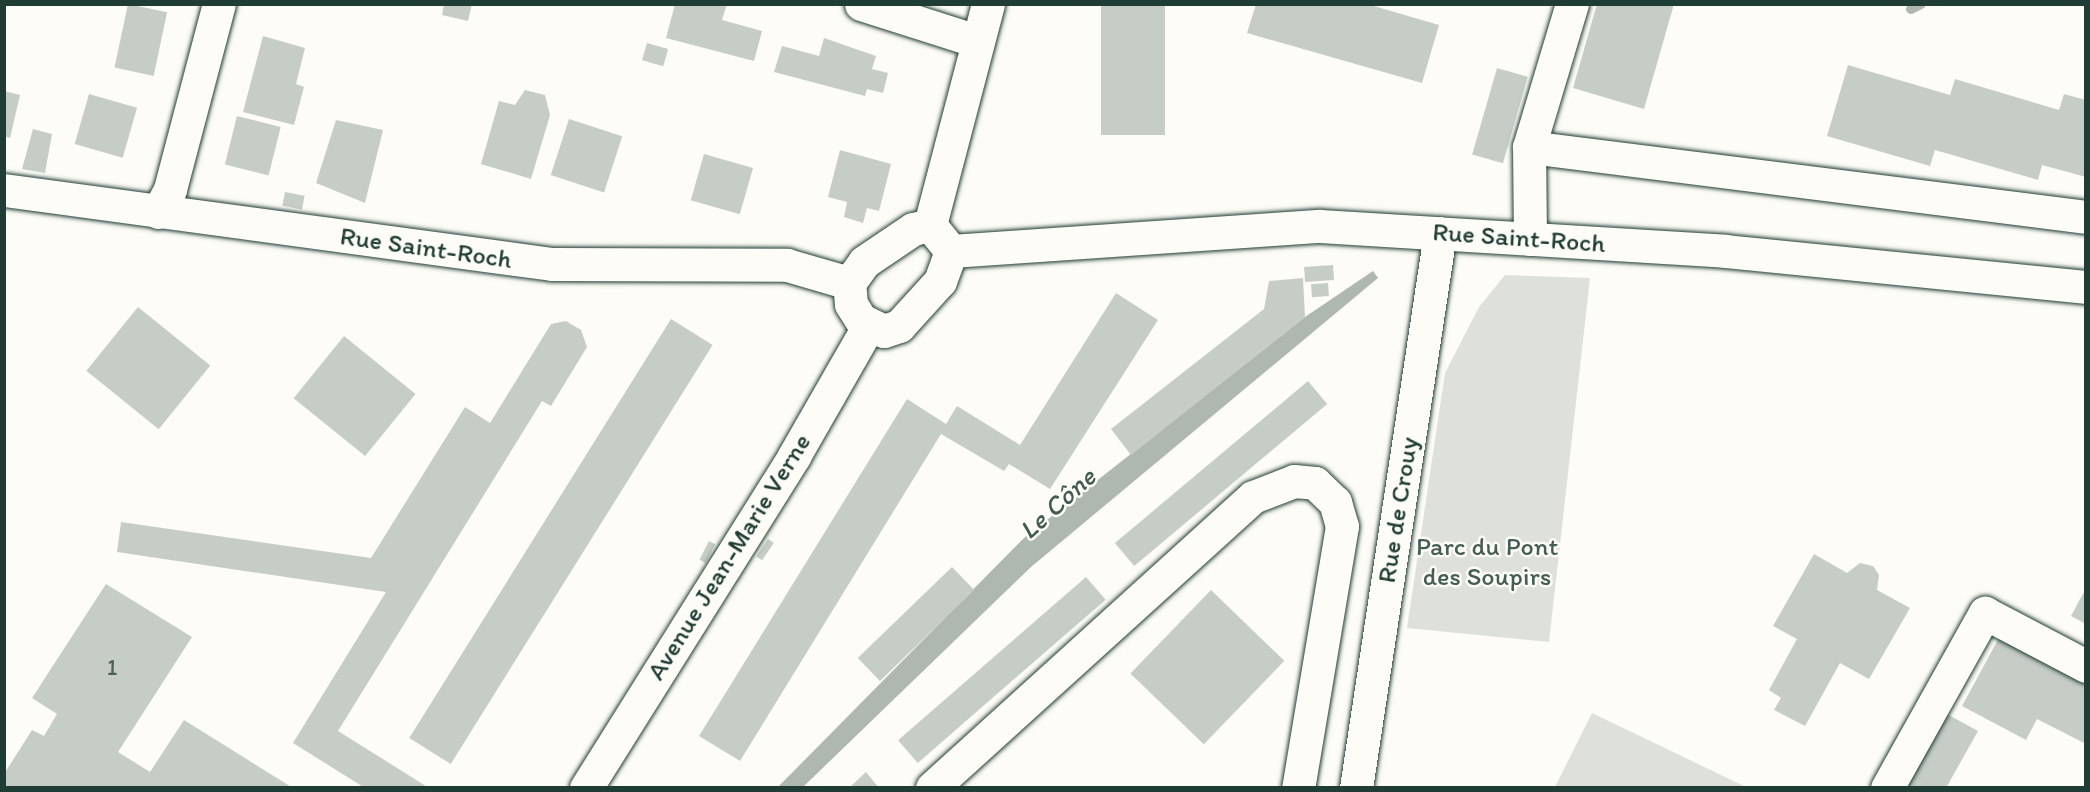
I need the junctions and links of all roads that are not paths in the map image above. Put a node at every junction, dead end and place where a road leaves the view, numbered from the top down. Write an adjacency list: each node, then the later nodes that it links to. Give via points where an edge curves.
1 (219, 4): 8 (street, via 170,189)
2 (861, 4): 5 (street)
3 (988, 4): 5 (street)
4 (1572, 4): 6 (street)
5 (977, 41): 10 (street)
6 (1529, 147): 9 (street); 12 (street)
7 (4, 190): 8 (street, Rue Saint-Roch)
8 (158, 212): 14 (street, Rue Saint-Roch, via 552,264 787,265)
9 (2085, 217)
10 (930, 225): 13 (street); 14 (street, via 884,245)
11 (1440, 233): 12 (street, Rue Saint-Roch); 13 (street, Rue Saint-Roch, via 1320,226); 21 (street, Rue de Crouy)
12 (1530, 239): 15 (street, Rue Saint-Roch, via 1725,251)
13 (951, 251): 16 (street, via 940,281 899,326 884,331)
14 (849, 283): 16 (street, via 852,304)
15 (2085, 287)
16 (869, 325): 18 (street, Avenue Jean-Marie Verne, via 794,456)
17 (2085, 666): 22 (street, via 1985,613)
18 (586, 788)
19 (932, 788): 20 (street, via 1253,497 1294,482 1315,483 1335,502 1342,526)
20 (1298, 788)
21 (1356, 788)
22 (1887, 788)

